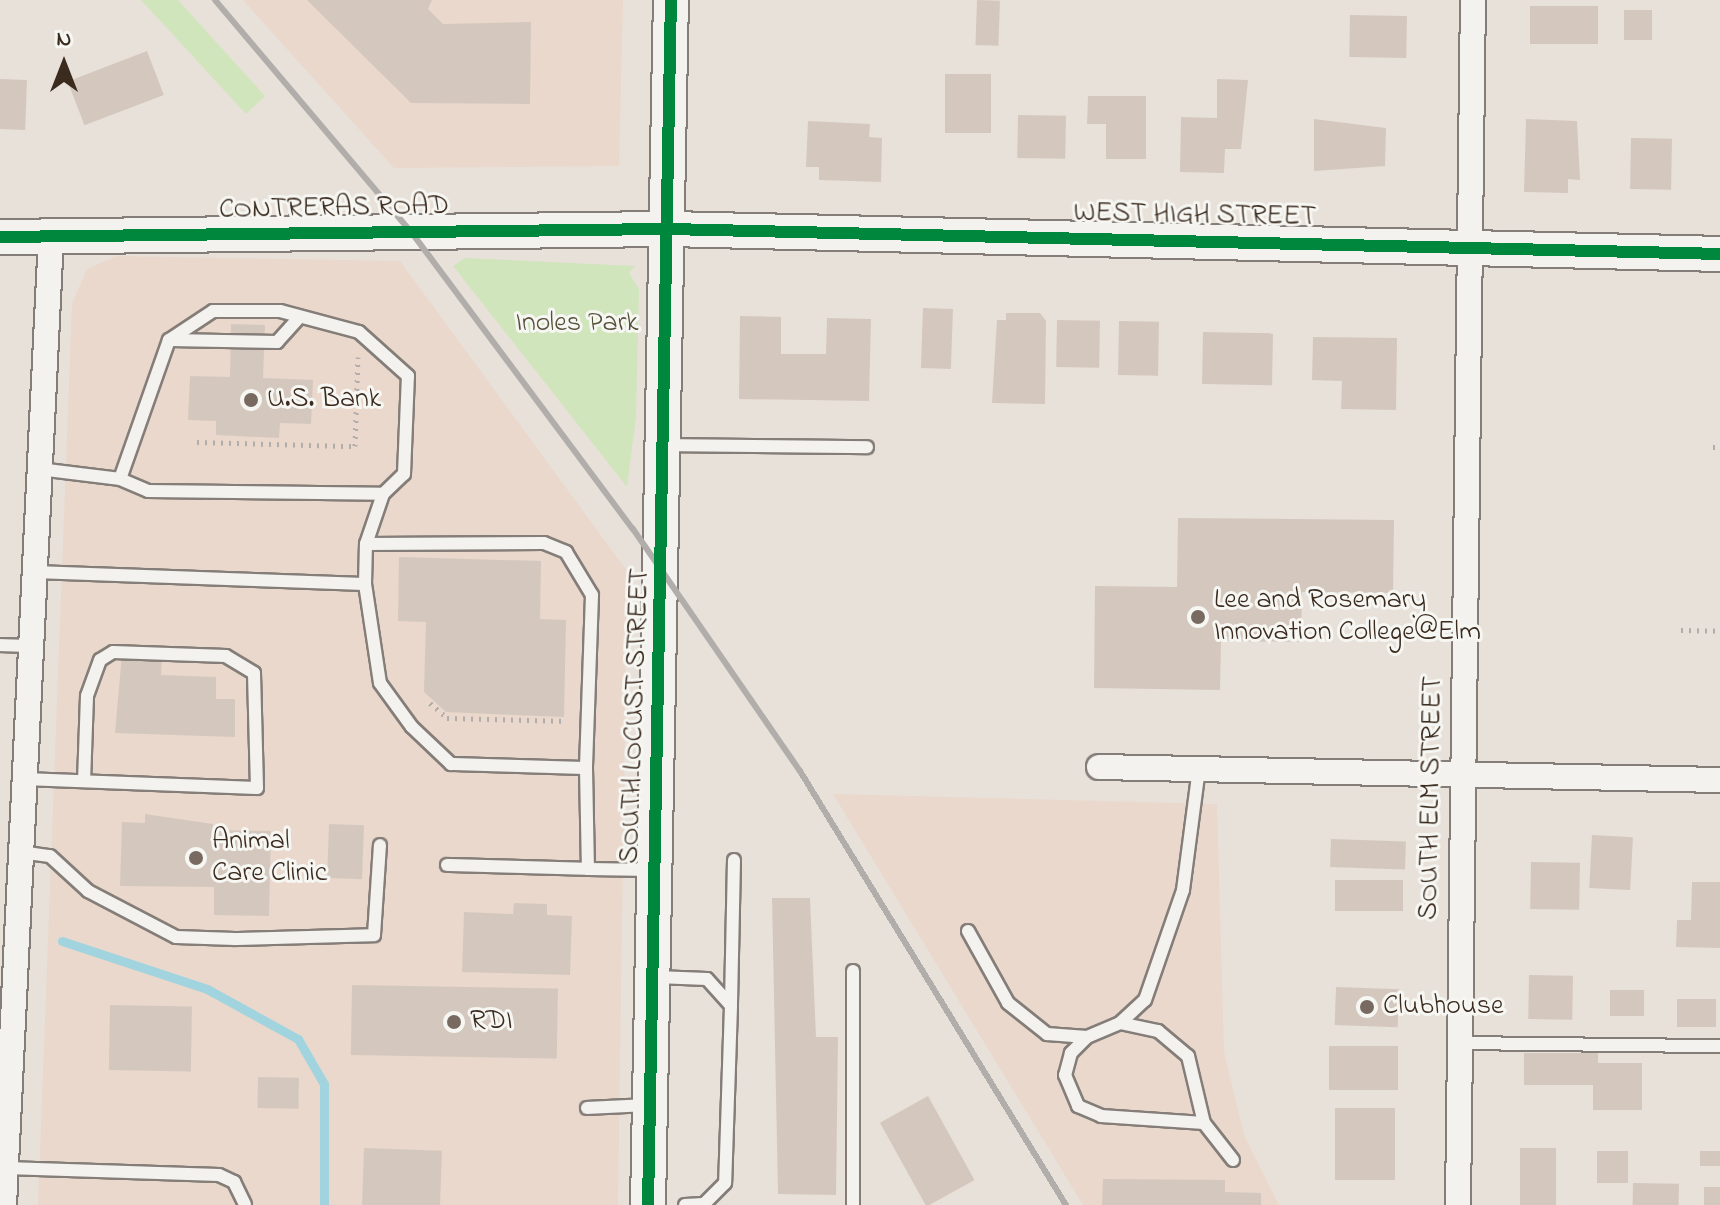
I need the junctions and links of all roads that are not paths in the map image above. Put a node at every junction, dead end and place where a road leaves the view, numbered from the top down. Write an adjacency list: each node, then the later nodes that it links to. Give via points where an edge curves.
1 (671, 0): 3 (street, SOUTH LOCUST STREET)
2 (1473, 0): 6 (street, SOUTH ELM STREET)
3 (669, 229): 4 (street, CONTRERAS ROAD); 6 (street, WEST HIGH STREET); 10 (street, SOUTH LOCUST STREET)
4 (51, 236): 5 (street, CONTRERAS ROAD); 12 (street)
5 (0, 237)
6 (1468, 247): 7 (street, WEST HIGH STREET); 23 (street, SOUTH ELM STREET)
7 (1720, 254)
8 (297, 320): 9 (lane, via 277,342); 9 (lane, via 280,311 213,311); 14 (lane, via 359,332 408,376 404,474)
9 (169, 340): 13 (lane)
10 (665, 445): 11 (lane); 32 (street, SOUTH LOCUST STREET)
11 (867, 447)
12 (39, 469): 13 (lane); 16 (street)
13 (120, 479): 14 (lane, via 148,491)
14 (383, 494): 15 (lane)
15 (366, 544): 17 (lane); 21 (lane, via 544,543 566,552 592,595)
16 (34, 572): 17 (lane); 19 (street)
17 (365, 584): 21 (lane, via 380,683 451,764)
18 (0, 645): 19 (lane)
19 (31, 646): 24 (street)
20 (1099, 767): 22 (street)
21 (586, 768): 31 (lane)
22 (1199, 769): 23 (street); 37 (lane, via 1183,890 1145,1000)
23 (1462, 774): 26 (street); 39 (street, SOUTH ELM STREET)
24 (24, 779): 25 (lane); 28 (street)
25 (84, 780): 25 (lane, via 257,788 254,673 226,656 113,652 100,660 87,696)
26 (1720, 780)
27 (380, 845): 28 (lane, via 374,935 235,939 176,937 88,891 50,856)
28 (20, 852): 44 (street)
29 (734, 860): 36 (lane)
30 (447, 865): 31 (lane)
31 (588, 869): 32 (lane)
32 (655, 870): 35 (street, SOUTH LOCUST STREET)
33 (968, 931): 38 (lane, via 1008,1003 1047,1034)
34 (853, 971): 52 (lane)
35 (653, 977): 36 (lane, via 707,979); 41 (street, SOUTH LOCUST STREET)
36 (731, 1006): 47 (lane, via 725,1183)
37 (1120, 1023): 38 (lane); 43 (lane, via 1158,1031 1188,1056)
38 (1087, 1037): 43 (lane, via 1071,1053 1065,1075 1078,1106 1101,1116)
39 (1460, 1043): 40 (lane); 53 (street, SOUTH ELM STREET)
40 (1720, 1046)
41 (650, 1105): 42 (lane); 50 (street, SOUTH LOCUST STREET)
42 (587, 1108)
43 (1204, 1123): 45 (lane)
44 (3, 1125): 46 (street)
45 (1233, 1160)
46 (6, 1168): 48 (street); 49 (lane, via 219,1175 234,1182)
47 (705, 1204): 51 (lane)
48 (4, 1205)
49 (245, 1205)
50 (648, 1205)
51 (685, 1205)
52 (853, 1205)
53 (1458, 1205)

